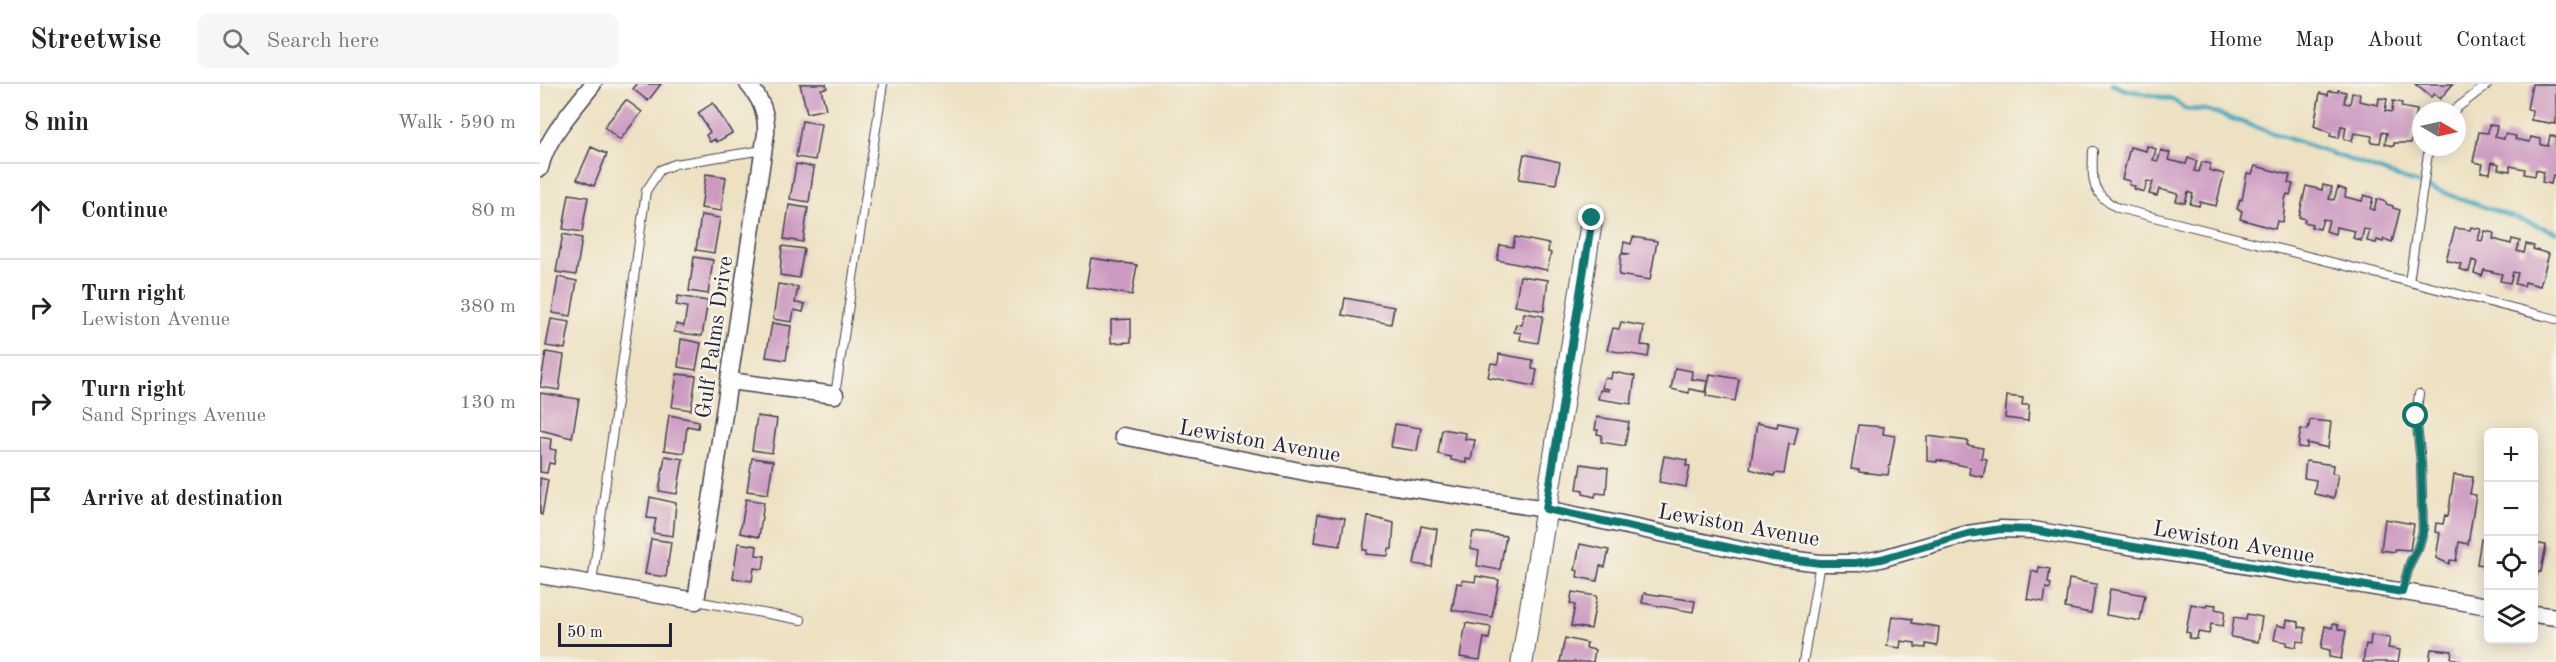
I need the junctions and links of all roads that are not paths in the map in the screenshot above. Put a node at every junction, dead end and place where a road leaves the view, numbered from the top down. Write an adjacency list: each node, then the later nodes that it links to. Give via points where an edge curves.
1 (593, 84): 9 (street, via 558,130)
2 (748, 84): 6 (street, Gulf Palms Drive, via 758,95 766,120)
3 (883, 84): 15 (lane)
4 (2488, 84): 5 (lane)
5 (2465, 102)
6 (763, 150): 13 (street, Gulf Palms Drive); 20 (lane, via 675,164 660,170 646,190)
7 (2093, 151): 11 (lane, via 2092,176 2097,192 2118,208)
8 (2427, 156): 11 (lane)
9 (540, 168)
10 (1592, 218): 17 (street)
11 (2409, 282): 12 (lane)
12 (2556, 320)
13 (730, 381): 15 (street); 22 (street, Gulf Palms Drive)
14 (2419, 394): 21 (lane, via 2416,416 2423,532)
15 (835, 395)
16 (1123, 436): 17 (street, Lewiston Avenue, via 1310,473)
17 (1546, 509): 18 (street, Lewiston Avenue, via 1774,557); 27 (street)
18 (1820, 563): 21 (street, Lewiston Avenue, via 1881,559 1968,534 2033,530); 28 (lane)
19 (540, 575): 20 (street)
20 (592, 583): 22 (street)
21 (2402, 592): 23 (street, Lewiston Avenue)
22 (696, 601): 26 (lane)
23 (2484, 605)
24 (2538, 615): 25 (street)
25 (2556, 617)
26 (801, 620)
27 (1522, 662)
28 (1803, 662)

